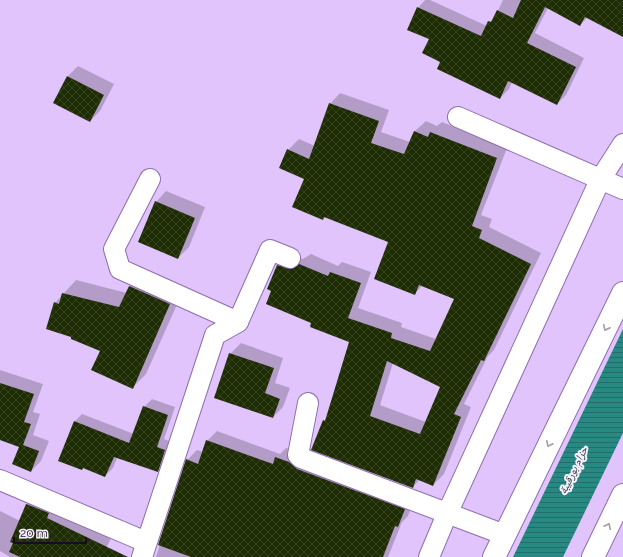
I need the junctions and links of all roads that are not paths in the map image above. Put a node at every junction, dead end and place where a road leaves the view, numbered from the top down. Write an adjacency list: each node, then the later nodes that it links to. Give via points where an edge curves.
1 (458, 117): 4 (street)
2 (623, 144): 4 (street)
3 (150, 179): 8 (street, via 114,249 120,269)
4 (600, 180): 5 (street); 12 (street)
5 (623, 189)
6 (290, 258): 8 (street, via 270,250)
7 (623, 293): 13 (highway, one-way to 13)
8 (238, 322): 14 (street, via 215,335)
9 (308, 403): 12 (street, via 298,455 301,458)
10 (0, 480): 14 (street)
11 (623, 495): 17 (highway, one-way to 11)
12 (447, 514): 13 (street); 15 (street)
13 (504, 535): 16 (highway)
14 (144, 549)
15 (429, 557)
16 (494, 557)
17 (593, 557)

